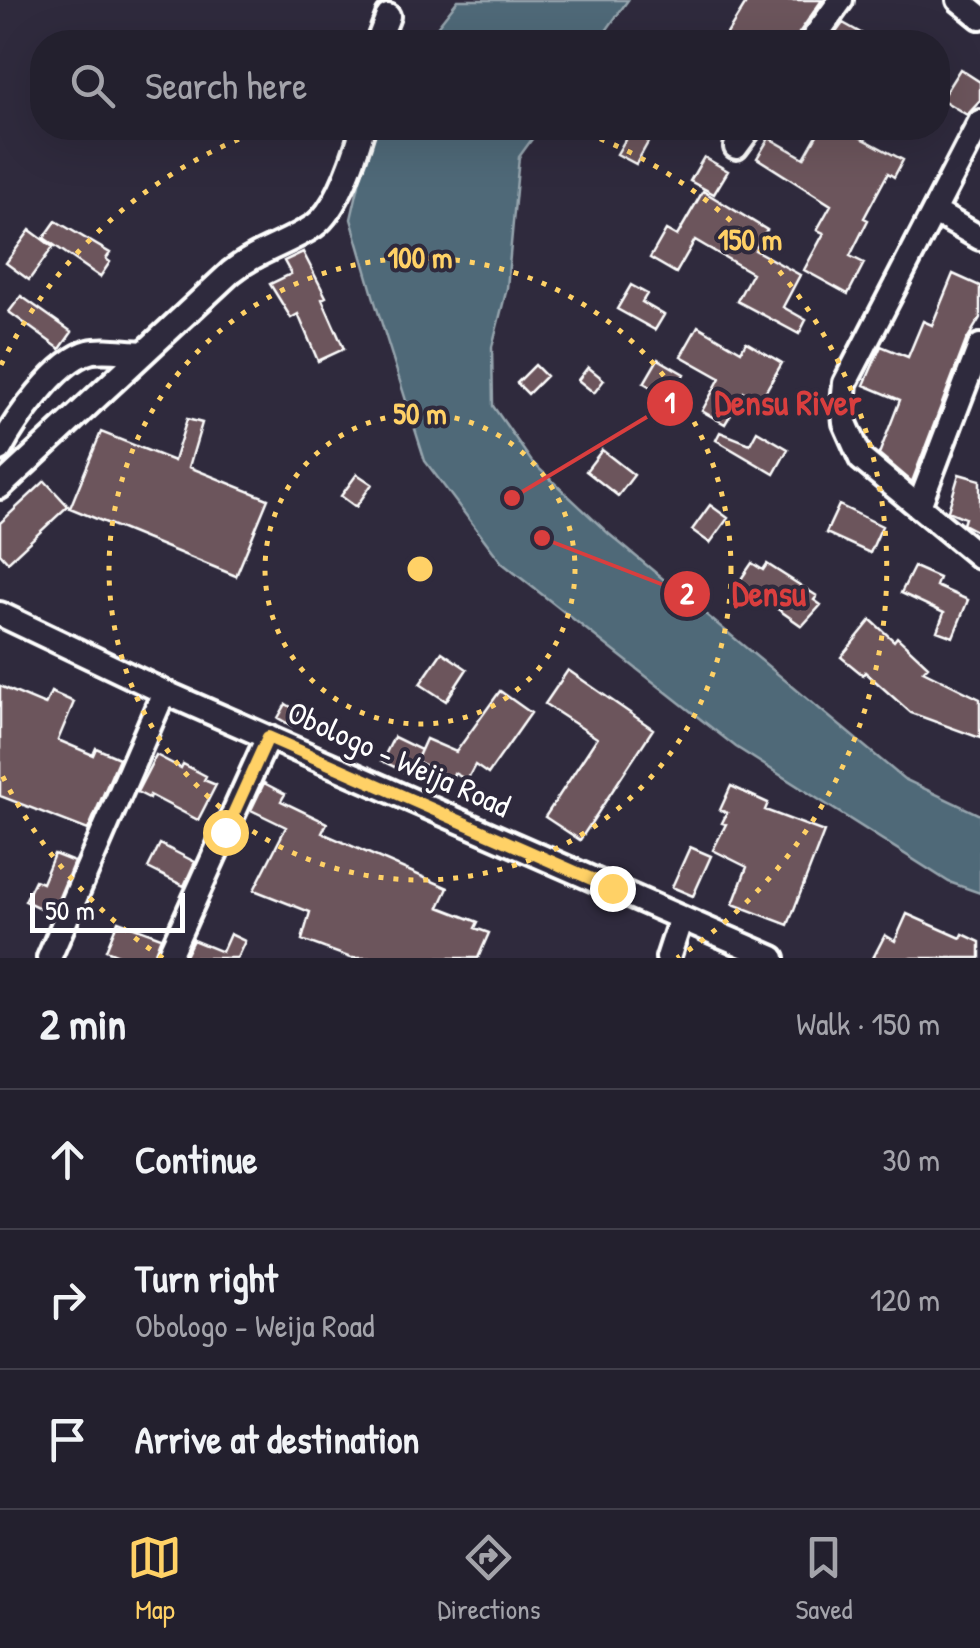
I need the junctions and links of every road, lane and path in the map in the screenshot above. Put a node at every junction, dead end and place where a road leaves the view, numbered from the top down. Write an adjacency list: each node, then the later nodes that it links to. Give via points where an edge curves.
1 (841, 0): 6 (street)
2 (960, 0): 4 (street)
3 (388, 16): 5 (street)
4 (980, 16)
5 (383, 30)
6 (819, 30)
7 (980, 122): 9 (street)
8 (359, 140): 12 (street, via 318,224 249,258)
9 (935, 212): 10 (street); 15 (street, via 845,383 842,403 861,459)
10 (980, 238)
11 (980, 346): 15 (street)
12 (144, 354): 13 (street, via 88,352 14,422); 14 (street)
13 (0, 450)
14 (0, 487)
15 (919, 506): 16 (street)
16 (980, 558)
17 (0, 614): 18 (street, Obologo - Weija Road)
18 (164, 692): 19 (street, Obologo - Weija Road); 21 (street)
19 (268, 737): 20 (street, Obologo - Weija Road); 22 (street)
20 (681, 918): 23 (street); 24 (street, Obologo - Weija Road)
21 (50, 958)
22 (168, 958)
23 (668, 958)
24 (774, 958)

